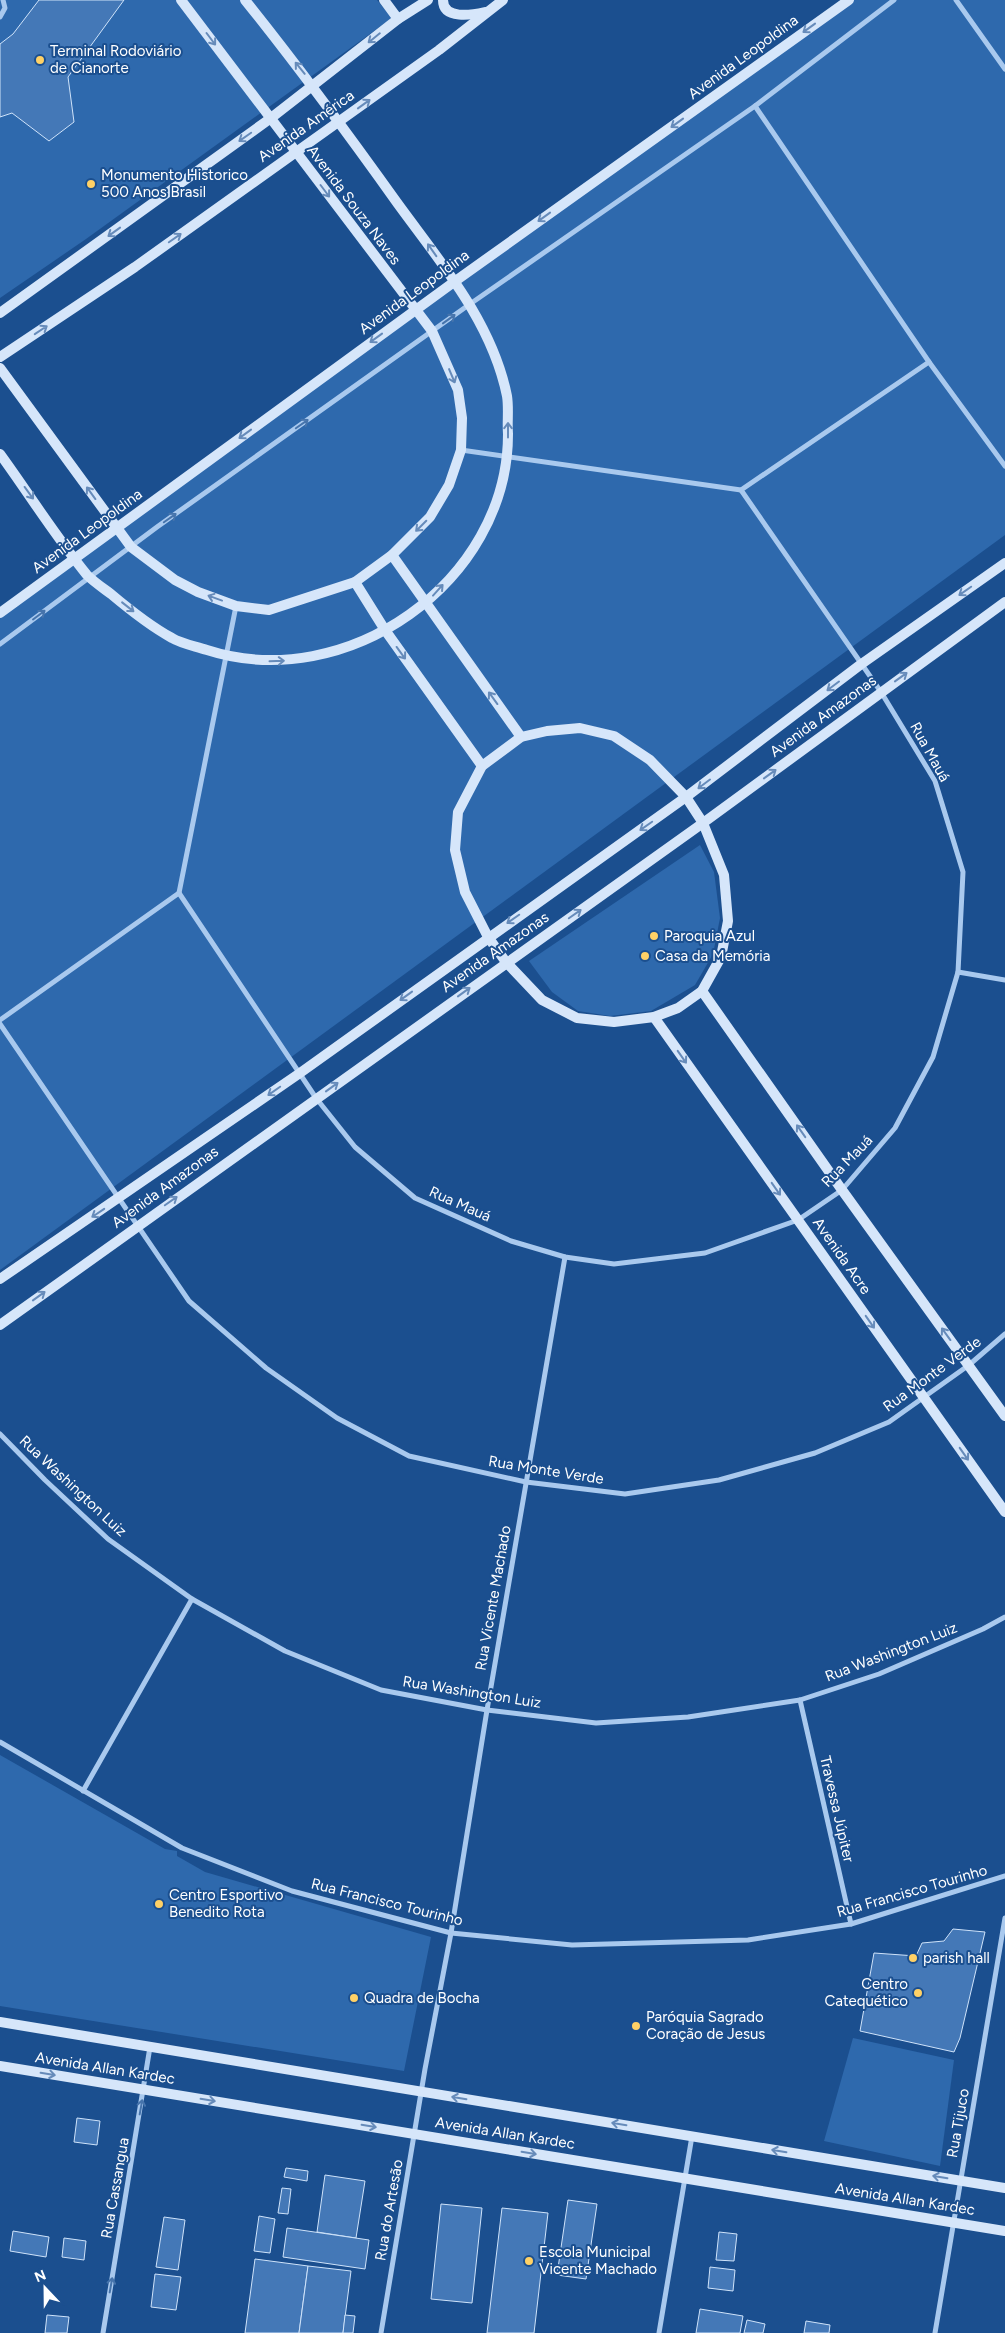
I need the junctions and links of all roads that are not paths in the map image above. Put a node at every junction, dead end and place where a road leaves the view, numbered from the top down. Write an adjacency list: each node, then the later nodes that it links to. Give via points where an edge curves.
1 (3, 0): 12 (street, via 5,8)
2 (181, 0): 17 (street, Avenida Souza Naves, one-way to 17)
3 (245, 0): 15 (street, one-way to 3)
4 (384, 0): 13 (street)
5 (428, 0): 13 (street, Avenida América)
6 (442, 0): 11 (street, via 452,14 472,15)
7 (503, 0): 11 (street, Avenida América)
8 (849, 0): 20 (street, Avenida Leopoldina, one-way to 20)
9 (894, 0): 16 (street)
10 (956, 0): 14 (street)
11 (488, 11): 18 (street, Avenida América, one-way to 11)
12 (0, 17)
13 (398, 19): 15 (street, Avenida América, one-way to 15)
14 (1005, 70)
15 (314, 87): 17 (street, Avenida América); 18 (street)
16 (755, 106): 21 (street); 26 (street)
17 (271, 118): 19 (street, Avenida Souza Naves); 23 (street, Avenida América, one-way to 23)
18 (339, 122): 19 (street, Avenida América); 20 (street, one-way to 18)
19 (296, 153): 22 (street, Avenida Souza Naves, one-way to 22); 25 (street, Avenida América, one-way to 19, via 122,276)
20 (454, 282): 21 (street); 22 (street, Avenida Leopoldina)
21 (470, 304): 24 (street, one-way to 21); 30 (street, one-way to 21, via 507,399 494,352)
22 (416, 309): 24 (street, Avenida Souza Naves); 33 (street, Avenida Leopoldina, one-way to 33)
23 (0, 313)
24 (432, 331): 28 (street, Avenida Souza Naves, one-way to 28, via 458,390 462,418); 34 (street, one-way to 24)
25 (0, 357)
26 (929, 362): 31 (street); 32 (street)
27 (0, 368): 33 (street, Avenida Souza Naves, one-way to 27)
28 (461, 450): 30 (street); 35 (street, Avenida Souza Naves, one-way to 35, via 449,485 430,517)
29 (0, 454): 36 (street, one-way to 36)
30 (508, 457): 32 (street); 41 (street, one-way to 30, via 464,562 486,529 500,493)
31 (1005, 466)
32 (741, 490): 47 (street, Rua Mauá)
33 (116, 527): 34 (street, Avenida Souza Naves); 36 (street, Avenida Leopoldina)
34 (131, 546): 38 (street); 42 (street, Avenida Souza Naves, one-way to 34, via 174,580)
35 (392, 555): 39 (street, Avenida Souza Naves); 41 (street)
36 (74, 557): 38 (street); 43 (street, Avenida Leopoldina)
37 (1005, 563): 47 (street, Avenida Amazonas, one-way to 47)
38 (89, 577): 45 (street, one-way to 38); 46 (street, one-way to 46, via 142,619 174,639)
39 (355, 582): 42 (street, Avenida Souza Naves, via 269,610); 44 (street)
40 (1005, 602): 48 (street, Avenida Amazonas, one-way to 40)
41 (426, 604): 44 (street); 49 (street, one-way to 41)
42 (236, 606): 46 (street)
43 (0, 614)
44 (385, 630): 46 (street, one-way to 44, via 275,662 309,658 344,649); 50 (street, one-way to 50)
45 (0, 644)
46 (227, 656): 53 (street)
47 (860, 665): 48 (street, Rua Mauá); 51 (street, Avenida Amazonas, one-way to 51)
48 (880, 692): 52 (street, Avenida Amazonas, one-way to 48); 56 (street, Rua Mauá, via 935,781 963,872)
49 (522, 737): 50 (street); 51 (street, via 580,728 614,736 650,760)
50 (482, 766): 54 (street, via 458,812 455,850 465,892)
51 (686, 798): 52 (street); 54 (street, Avenida Amazonas, one-way to 54)
52 (702, 824): 55 (street, Avenida Amazonas, one-way to 52); 58 (street, via 724,875 728,921 721,957)
53 (179, 892): 60 (street); 61 (street, Rua Mauá)
54 (488, 937): 55 (street); 61 (street, Avenida Amazonas, one-way to 61)
55 (506, 962): 59 (street, via 542,1000 577,1018 614,1022); 62 (street, Avenida Amazonas, one-way to 55)
56 (958, 972): 57 (street); 63 (street, Rua Mauá, via 929,1065 895,1128)
57 (1005, 980)
58 (702, 990): 59 (street, via 678,1008); 63 (street, one-way to 58)
59 (654, 1017): 65 (street, Avenida Acre, one-way to 65)
60 (0, 1022): 64 (street, Rua Monte Verde)
61 (300, 1073): 62 (street, Rua Mauá); 64 (street, Avenida Amazonas, one-way to 64)
62 (316, 1098): 66 (street, Avenida Amazonas, one-way to 62); 67 (street, Rua Mauá, via 355,1148 415,1198 512,1241)
63 (842, 1190): 65 (street, Rua Mauá); 71 (street, one-way to 63)
64 (119, 1199): 66 (street, Rua Monte Verde); 68 (street, Avenida Amazonas, one-way to 68)
65 (798, 1220): 67 (street, Rua Mauá, via 705,1253 614,1264); 72 (street, Avenida Acre, one-way to 72)
66 (138, 1225): 69 (street, Avenida Amazonas, one-way to 66); 75 (street, Rua Monte Verde, via 189,1301 266,1368 337,1418 409,1456)
67 (565, 1257): 75 (street, Rua Vicente Machado)
68 (0, 1279)
69 (0, 1325)
70 (1005, 1334): 71 (street, Rua Monte Verde)
71 (969, 1365): 72 (street, Rua Monte Verde); 73 (street)
72 (924, 1398): 75 (street, Rua Monte Verde, via 889,1422 815,1453 719,1480 625,1494); 76 (street, Avenida Acre, one-way to 76)
73 (1005, 1416)
74 (0, 1434): 77 (street, Rua Washington Luiz, via 108,1539)
75 (526, 1482): 80 (street, Rua Vicente Machado)
76 (1005, 1512)
77 (192, 1599): 80 (street, Rua Washington Luiz, via 285,1651 382,1690); 82 (street)
78 (1005, 1617): 79 (street, Rua Washington Luiz, via 879,1674)
79 (800, 1700): 80 (street, Rua Washington Luiz, via 688,1717 596,1723); 85 (street, Travessa Júpiter)
80 (487, 1710): 86 (street, Rua Vicente Machado)
81 (0, 1742): 82 (street, Rua Francisco Tourinho)
82 (83, 1791): 86 (street, Rua Francisco Tourinho, via 182,1848 292,1891)
83 (1005, 1876): 85 (street, Rua Francisco Tourinho)
84 (1005, 1918): 87 (street, Rua Tijuco)
85 (851, 1924): 86 (street, Rua Francisco Tourinho, via 748,1940 572,1945)
86 (451, 1933): 92 (street, Rua Vicente Machado)
87 (1003, 1942): 96 (street, Rua Tijuco)
88 (0, 2022): 89 (street, Avenida Allan Kardec)
89 (150, 2047): 91 (street, Rua Cassangua); 92 (street, Avenida Allan Kardec)
90 (0, 2066): 91 (street, Avenida Allan Kardec, one-way to 91)
91 (144, 2089): 93 (street, Avenida Allan Kardec, one-way to 93); 100 (street, Rua Cassangua, one-way to 91)
92 (422, 2092): 93 (street, Rua do Artesão); 94 (street, Avenida Allan Kardec, one-way to 92)
93 (415, 2134): 95 (street, Avenida Allan Kardec, one-way to 95); 101 (street, Rua do Artesão)
94 (692, 2136): 95 (street); 96 (street, Avenida Allan Kardec, one-way to 94)
95 (684, 2178): 98 (street, Avenida Allan Kardec); 102 (street)
96 (960, 2180): 97 (street, Avenida Allan Kardec); 98 (street, Rua Tijuco)
97 (1005, 2188)
98 (954, 2222): 99 (street, Avenida Allan Kardec); 103 (street, Rua Tijuco)
99 (1005, 2231)
100 (103, 2333)
101 (381, 2333)
102 (659, 2333)
103 (935, 2333)

